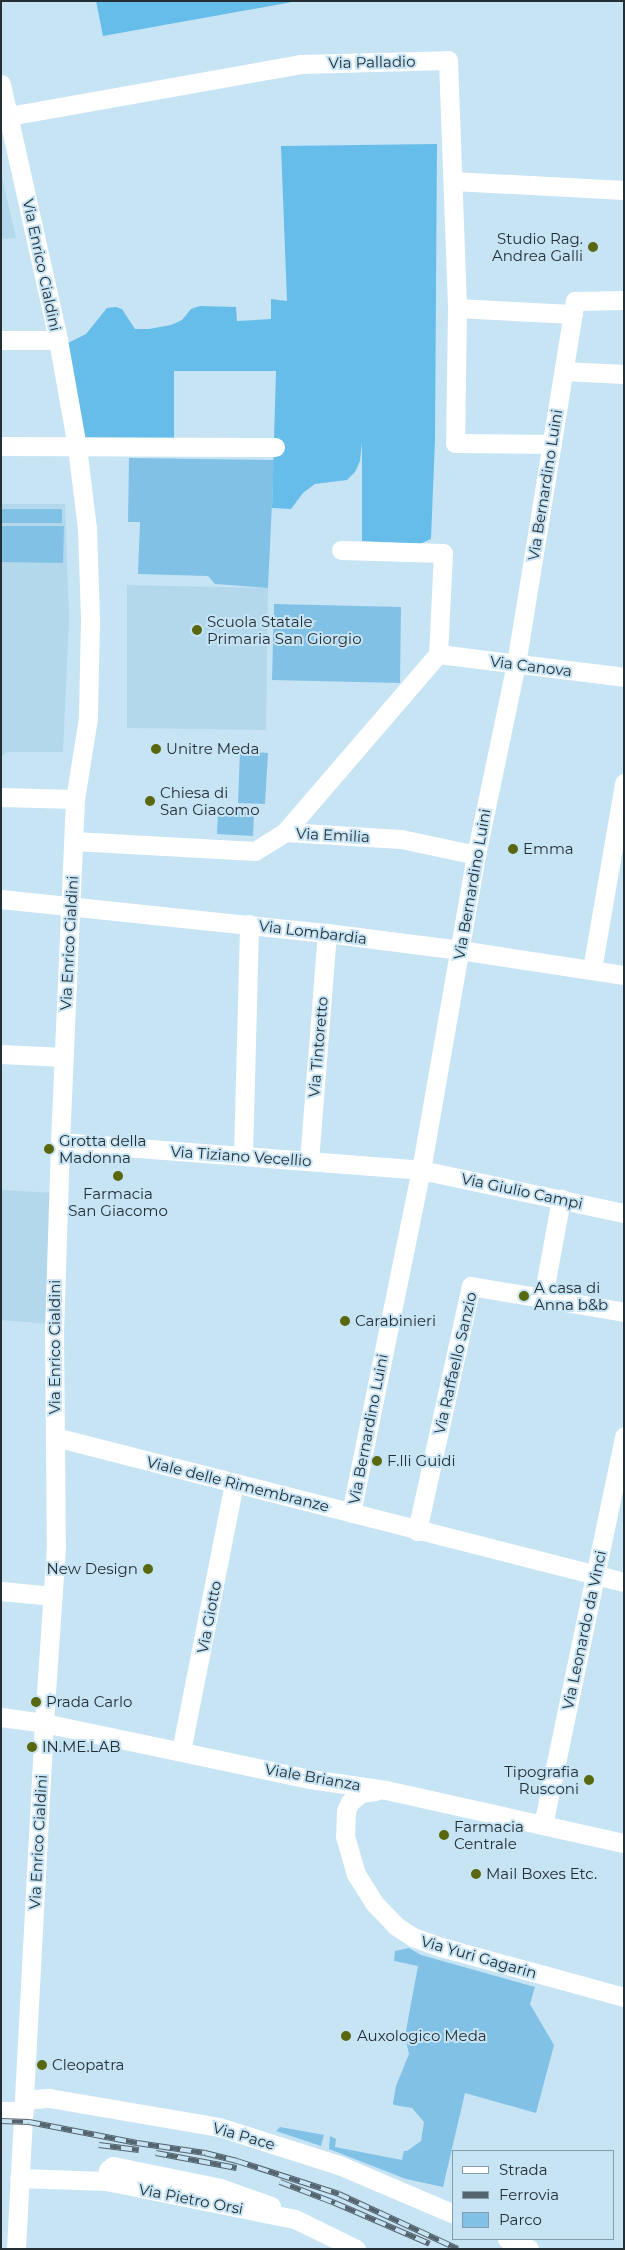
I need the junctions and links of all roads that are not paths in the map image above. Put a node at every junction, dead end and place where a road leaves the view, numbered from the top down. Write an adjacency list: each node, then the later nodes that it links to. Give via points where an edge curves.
1 (1, 84): 2 (street, Via Enrico Cialdini)
2 (9, 116): 3 (street, Via Palladio, via 300,64 448,60); 9 (street, Via Enrico Cialdini)
3 (454, 181): 4 (street); 6 (street)
4 (624, 190)
5 (624, 300): 7 (street, via 575,301)
6 (457, 308): 7 (street); 12 (street, via 455,443)
7 (573, 314): 10 (street, Via Bernardino Luini)
8 (1, 340): 9 (street)
9 (58, 340): 14 (street, Via Enrico Cialdini)
10 (564, 371): 11 (street); 12 (street, Via Bernardino Luini)
11 (624, 374)
12 (552, 444): 18 (street, Via Bernardino Luini)
13 (1, 446): 14 (street)
14 (77, 447): 15 (street); 22 (street, Via Enrico Cialdini, via 87,528 90,620 88,718)
15 (275, 447)
16 (341, 550): 17 (street, via 443,553)
17 (438, 654): 18 (street, Via Canova); 23 (street)
18 (516, 664): 19 (street, Via Canova); 25 (street, Via Bernardino Luini)
19 (624, 677)
20 (624, 782): 31 (street)
21 (1, 797): 22 (street)
22 (75, 799): 24 (street, Via Enrico Cialdini)
23 (285, 832): 24 (street, Via Emilia, via 256,851); 25 (street, Via Emilia, via 401,839)
24 (74, 841): 27 (street, Via Enrico Cialdini)
25 (476, 855): 30 (street, Via Bernardino Luini)
26 (1, 899): 27 (street, Via Lombardia)
27 (71, 906): 28 (street, Via Lombardia); 34 (street, Via Enrico Cialdini)
28 (249, 924): 29 (street, Via Lombardia); 36 (street)
29 (328, 933): 30 (street, Via Lombardia); 37 (street, Via Tintoretto)
30 (460, 950): 31 (street, Via Lombardia); 38 (street, Via Bernardino Luini)
31 (592, 969): 32 (street, Via Lombardia)
32 (624, 975)
33 (1, 1054): 34 (street)
34 (64, 1057): 35 (street, Via Enrico Cialdini)
35 (60, 1142): 36 (street, Via Tiziano Vecellio); 43 (street, Via Enrico Cialdini, via 54,1331)
36 (243, 1156): 37 (street, Via Tiziano Vecellio)
37 (308, 1161): 38 (street, Via Tiziano Vecellio)
38 (421, 1170): 39 (street, Via Giulio Campi); 46 (street, Via Bernardino Luini)
39 (561, 1199): 40 (street, Via Giulio Campi); 41 (street)
40 (624, 1213)
41 (543, 1296): 42 (street, Via Raffaello Sanzio); 47 (street, Via Raffaello Sanzio, via 472,1286)
42 (624, 1312)
43 (55, 1437): 45 (street, Viale delle Rimembranze); 51 (street, Via Enrico Cialdini)
44 (624, 1438): 48 (street, Via Leonardo da Vinci)
45 (234, 1483): 46 (street, Viale delle Rimembranze); 54 (street, Via Giotto)
46 (351, 1513): 47 (street, Viale delle Rimembranze)
47 (417, 1531): 48 (street, Viale delle Rimembranze)
48 (596, 1575): 49 (street, Viale delle Rimembranze); 58 (street, Via Leonardo da Vinci)
49 (624, 1582)
50 (1, 1591): 51 (street)
51 (53, 1596): 53 (street, Via Enrico Cialdini)
52 (1, 1717): 53 (street, Viale Brianza)
53 (44, 1723): 54 (street, Viale Brianza); 61 (street, Via Enrico Cialdini)
54 (181, 1752): 55 (street, Viale Brianza)
55 (310, 1778): 56 (street, Viale Brianza); 57 (street, via 335,1793)
56 (386, 1790): 57 (street, Via Yuri Gagarin, via 355,1796 346,1811); 58 (street, Viale Brianza)
57 (345, 1821): 60 (street, Via Yuri Gagarin, via 345,1836 356,1874 374,1903 401,1930 441,1948)
58 (543, 1825): 59 (street, Viale Brianza)
59 (624, 1843)
60 (624, 1997)
61 (24, 2106): 62 (street, Via Pace); 63 (street, Via Enrico Cialdini); 64 (street, Via Pace, via 49,2098 218,2127 339,2166)
62 (1, 2111)
63 (19, 2178): 66 (street, Via Enrico Cialdini); 67 (street, Via Pietro Orsi, via 106,2176 294,2219)
64 (452, 2213)
65 (509, 2240): 68 (street)
66 (16, 2249)
67 (356, 2249)
68 (529, 2249)

